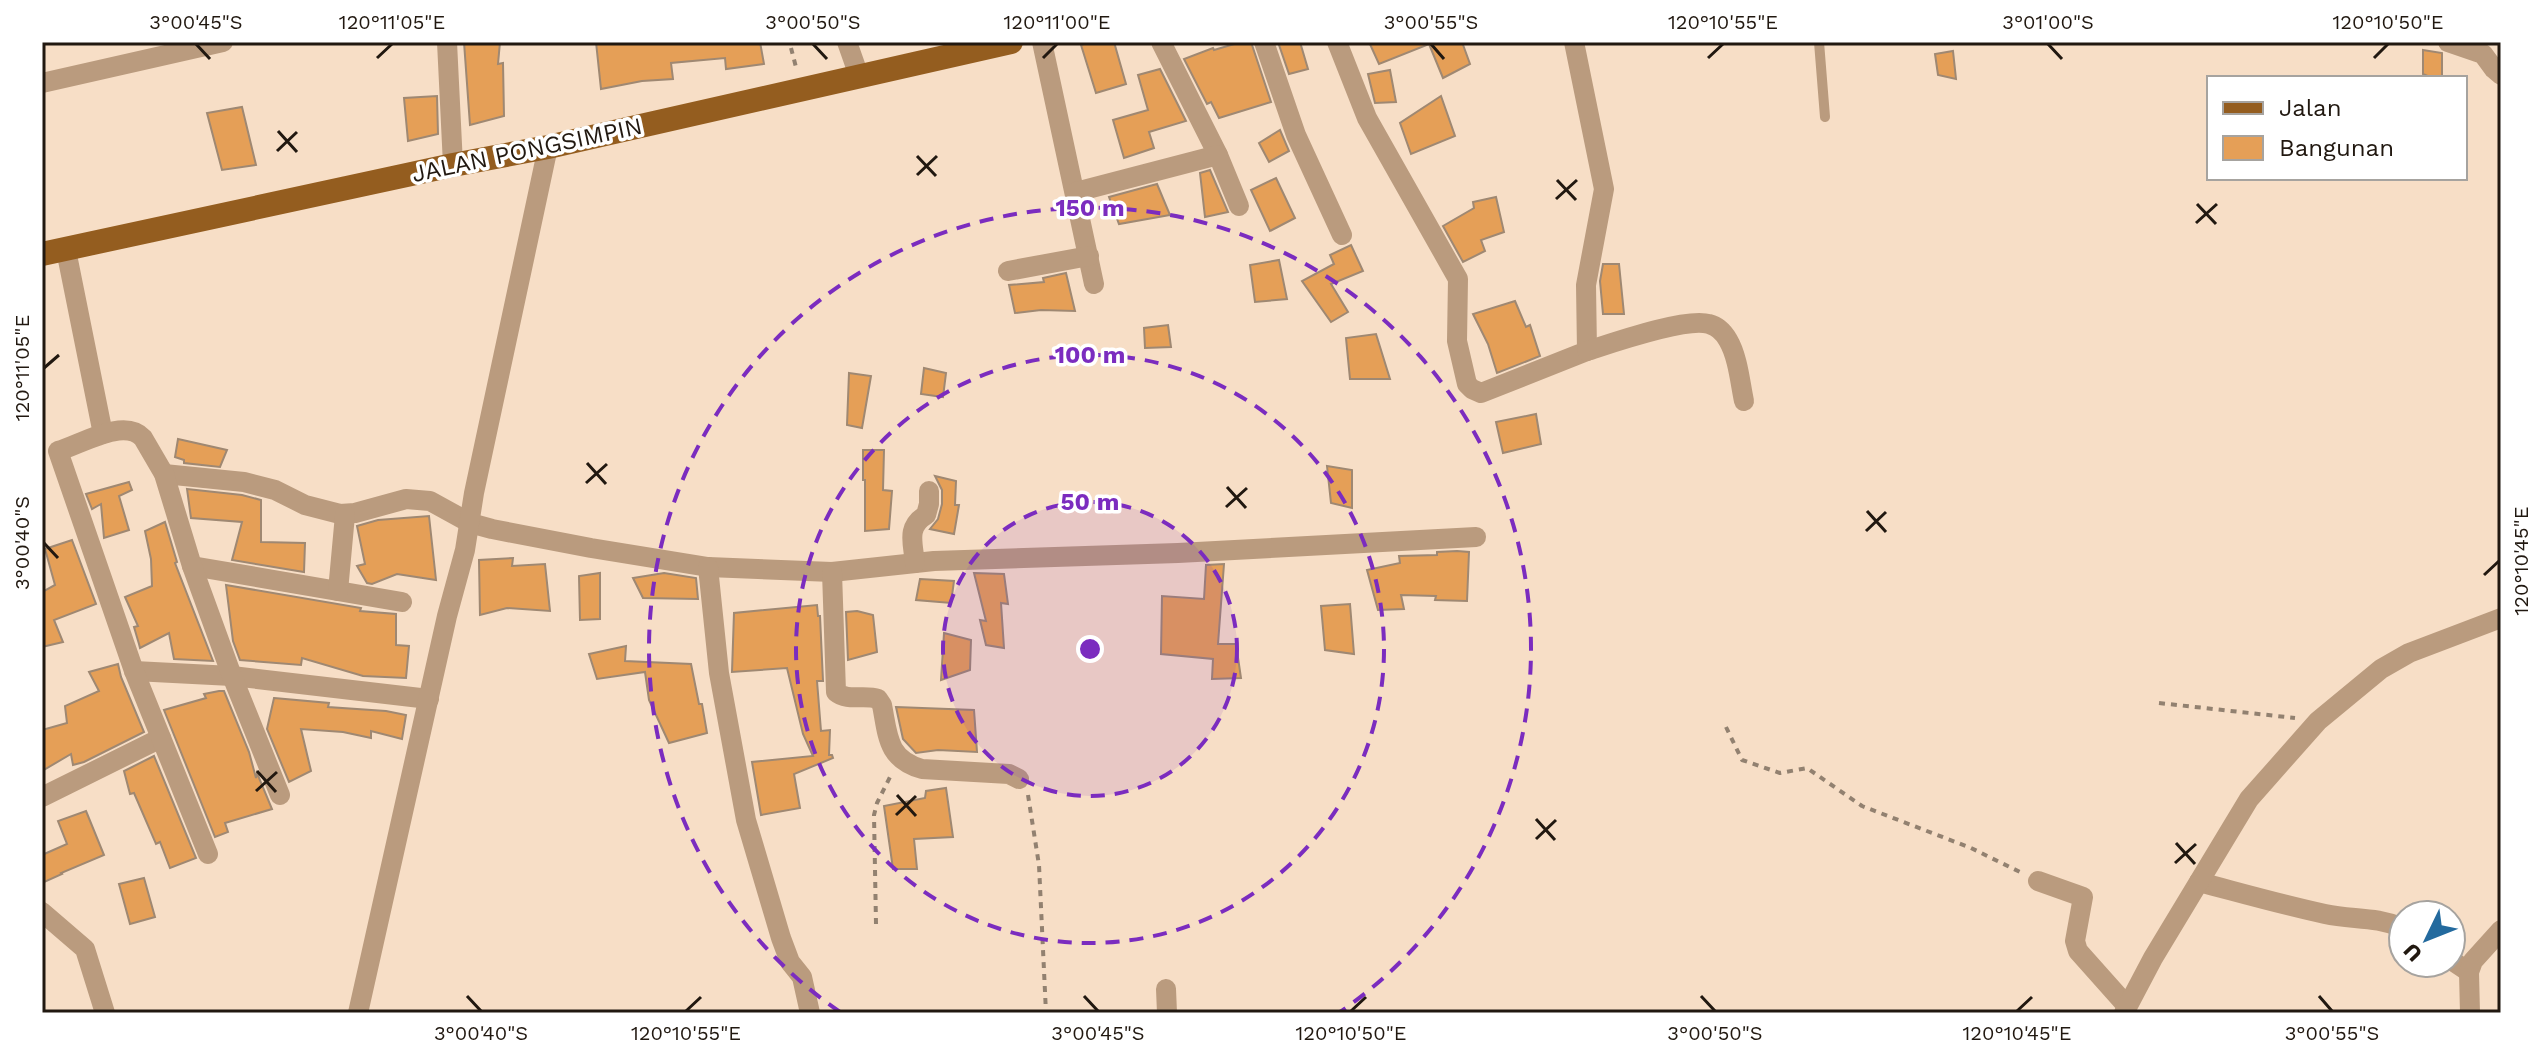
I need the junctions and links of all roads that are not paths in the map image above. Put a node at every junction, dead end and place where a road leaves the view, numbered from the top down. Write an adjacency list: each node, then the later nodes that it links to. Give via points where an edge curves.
1 (223, 42): 14 (street)
2 (447, 42): 18 (street)
3 (847, 42): 13 (street)
4 (1011, 42): 13 (main road, JALAN PONGSIMPIN)
5 (1042, 42): 19 (street)
6 (1161, 42): 17 (street)
7 (1264, 42): 21 (street, via 1296,135)
8 (1337, 42): 26 (street, via 1364,111 1458,279 1457,341 1467,384 1477,392 1487,391)
9 (1574, 42): 26 (street, via 1604,189 1586,285)
10 (1819, 42): 15 (lane)
11 (2448, 42): 12 (street, via 2483,54)
12 (2501, 75)
13 (859, 76): 16 (main road, JALAN PONGSIMPIN)
14 (42, 83)
15 (1825, 117)
16 (548, 147): 18 (main road, JALAN PONGSIMPIN); 33 (street)
17 (1218, 155): 19 (street); 20 (street)
18 (453, 165): 22 (main road, JALAN PONGSIMPIN)
19 (1076, 192): 23 (street)
20 (1239, 206)
21 (1342, 235)
22 (48, 252): 28 (street)
23 (1089, 256): 24 (street); 25 (street)
24 (1008, 271)
25 (1094, 284)
26 (1587, 351): 27 (street, via 1643,333 1709,324 1730,343)
27 (1744, 401)
28 (103, 434): 29 (street); 30 (street, via 123,429 139,433)
29 (50, 452): 42 (street)
30 (164, 474): 32 (street, via 255,484); 36 (street)
31 (929, 491): 35 (street, via 926,515 912,529)
32 (345, 515): 33 (street, via 414,499 430,501); 39 (street)
33 (470, 523): 37 (street); 44 (street)
34 (1476, 537): 35 (street)
35 (915, 563): 38 (street)
36 (192, 566): 39 (street); 43 (street)
37 (708, 567): 38 (street); 60 (street, via 719,673 746,820)
38 (832, 572): 46 (street, via 836,692 845,698 878,699 889,742 900,759 922,769)
39 (338, 591): 40 (street)
40 (402, 602)
41 (2501, 618): 51 (street, via 2409,653 2318,721 2249,799)
42 (134, 671): 43 (street); 45 (street)
43 (232, 676): 44 (street); 47 (street)
44 (429, 699): 59 (street)
45 (161, 738): 48 (street); 49 (street)
46 (1019, 779)
47 (280, 795)
48 (42, 797)
49 (208, 854)
50 (2038, 881): 57 (street, via 2083,897 2078,951)
51 (2199, 882): 53 (street, via 2323,914); 57 (street)
52 (42, 912): 58 (street, via 85,949)
53 (2387, 922)
54 (2501, 930): 55 (street)
55 (2469, 972): 62 (street)
56 (1166, 989): 61 (street)
57 (2125, 1010)
58 (105, 1013)
59 (358, 1013)
60 (810, 1013)
61 (1167, 1013)
62 (2470, 1013)

